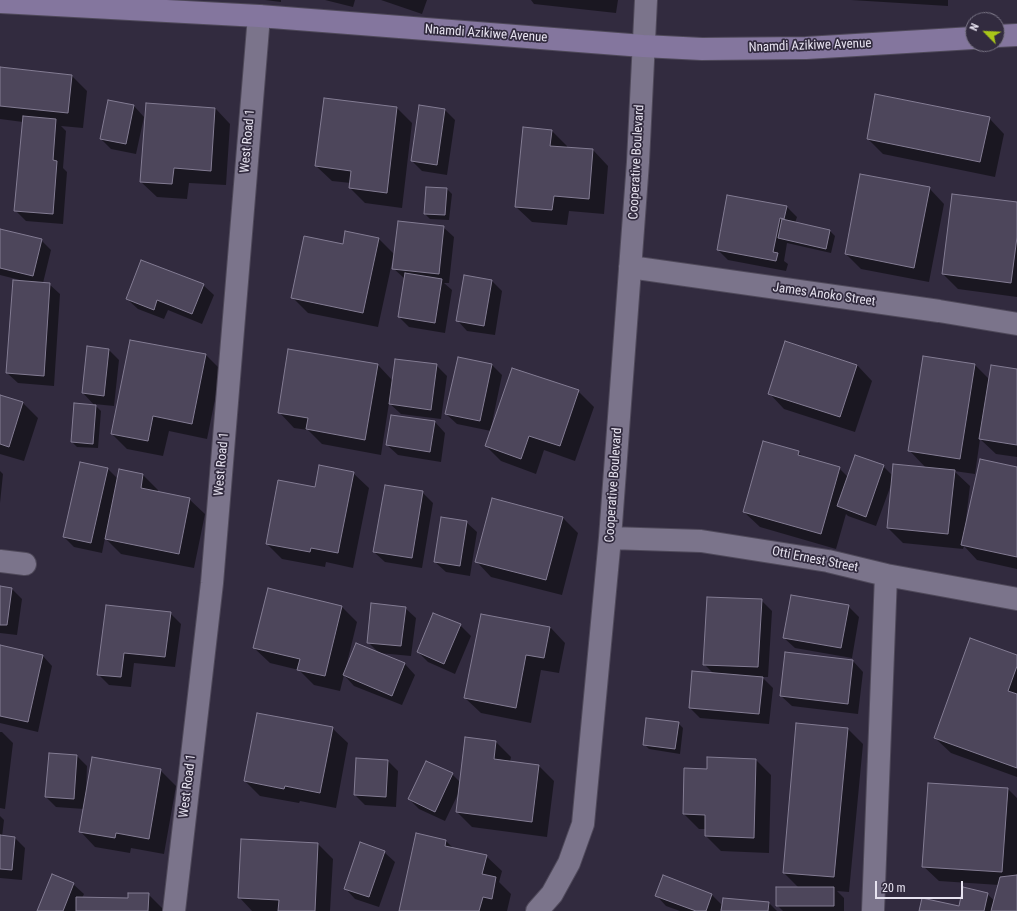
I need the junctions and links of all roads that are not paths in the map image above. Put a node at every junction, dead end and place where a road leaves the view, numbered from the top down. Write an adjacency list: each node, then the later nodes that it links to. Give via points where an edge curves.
1 (646, 0): 7 (street, Cooperative Boulevard)
2 (0, 2): 3 (main road, Nnamdi Azikiwe Avenue)
3 (259, 16): 7 (main road, Nnamdi Azikiwe Avenue); 15 (street, West Road 1, via 212,583)
4 (1017, 35): 5 (main road)
5 (1005, 36)
6 (965, 38): 7 (main road, Nnamdi Azikiwe Avenue, via 806,48 702,49)
7 (643, 46): 8 (street, Cooperative Boulevard)
8 (630, 267): 9 (street, James Anoko Street); 10 (street, Cooperative Boulevard)
9 (1017, 324)
10 (610, 538): 13 (street, Otti Ernest Street, via 701,541 828,561); 16 (street, Cooperative Boulevard, via 583,824 569,863 552,894)
11 (0, 561): 12 (street)
12 (25, 564)
13 (886, 575): 14 (street, Otti Ernest Street); 17 (street)
14 (1017, 599)
15 (174, 911)
16 (537, 911)
17 (873, 911)

